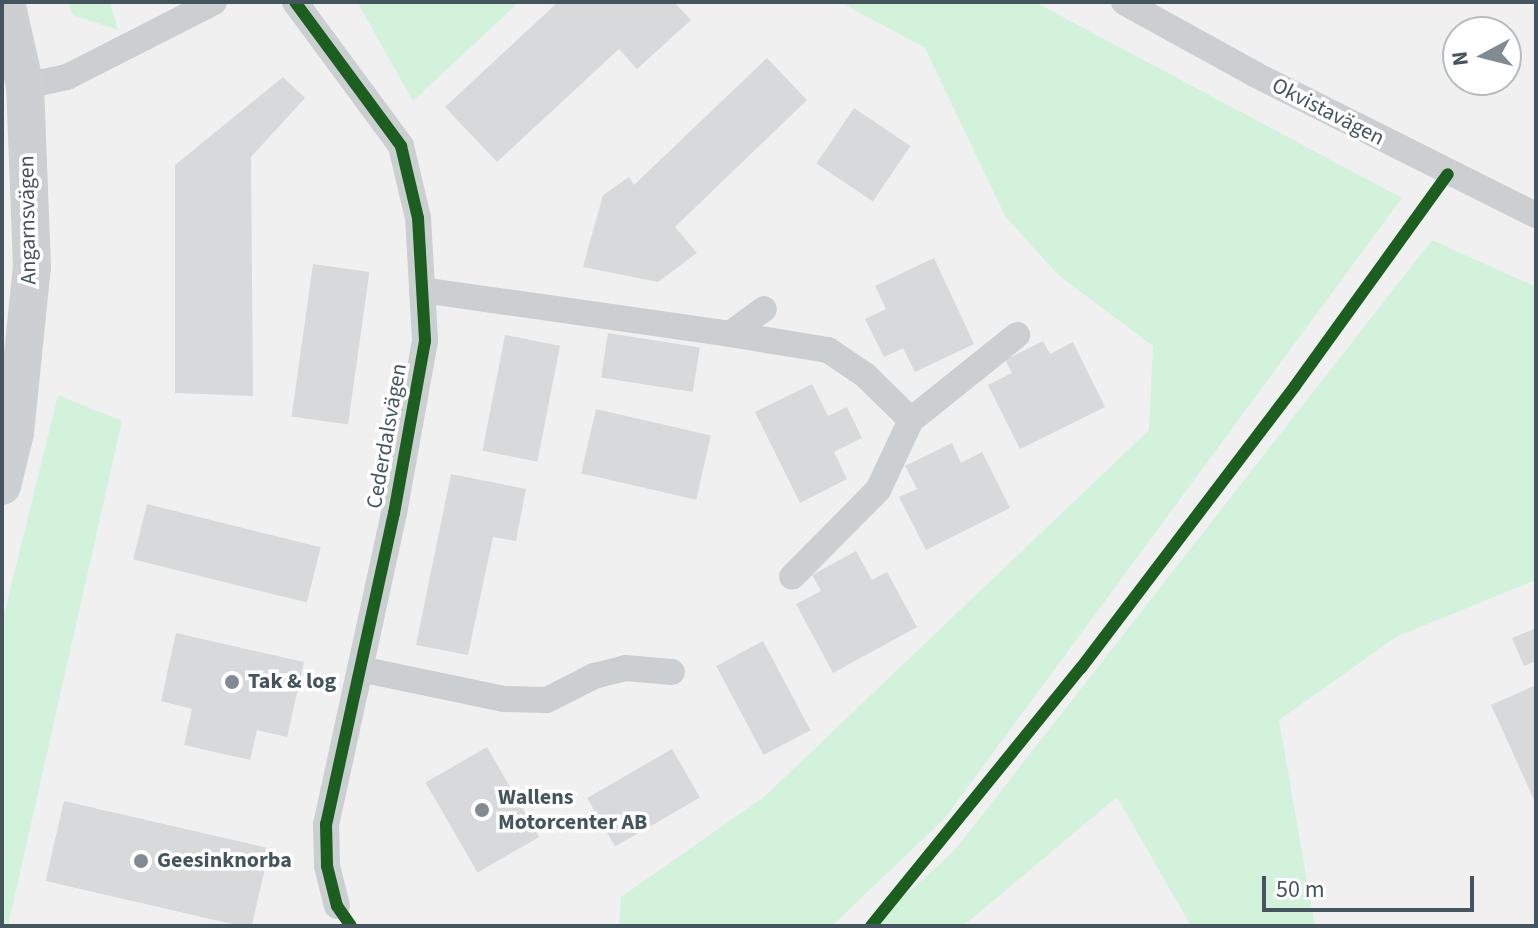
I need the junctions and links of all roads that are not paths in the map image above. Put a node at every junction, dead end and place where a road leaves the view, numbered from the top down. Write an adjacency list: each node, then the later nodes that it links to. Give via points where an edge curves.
1 (6, 2): 5 (main road, Angarnsvägen)
2 (214, 2): 5 (street, via 67,77)
3 (295, 2): 7 (street, Cederdalsvägen, via 401,146 418,218)
4 (1124, 2): 6 (street, Okvistavägen, via 1448,174)
5 (25, 86): 12 (main road, Angarnsvägen, via 32,267 15,433)
6 (1533, 205)
7 (422, 290): 9 (street); 14 (street, Cederdalsvägen, via 425,341)
8 (764, 309): 9 (street)
9 (730, 334): 11 (street, via 828,350 865,375)
10 (1017, 335): 11 (street)
11 (911, 420): 13 (street, via 878,490)
12 (2, 486)
13 (792, 577)
14 (360, 669): 15 (street, via 504,699 547,700 594,676 625,668); 16 (street, Cederdalsvägen, via 326,824 327,866)
15 (672, 672)
16 (337, 906)

